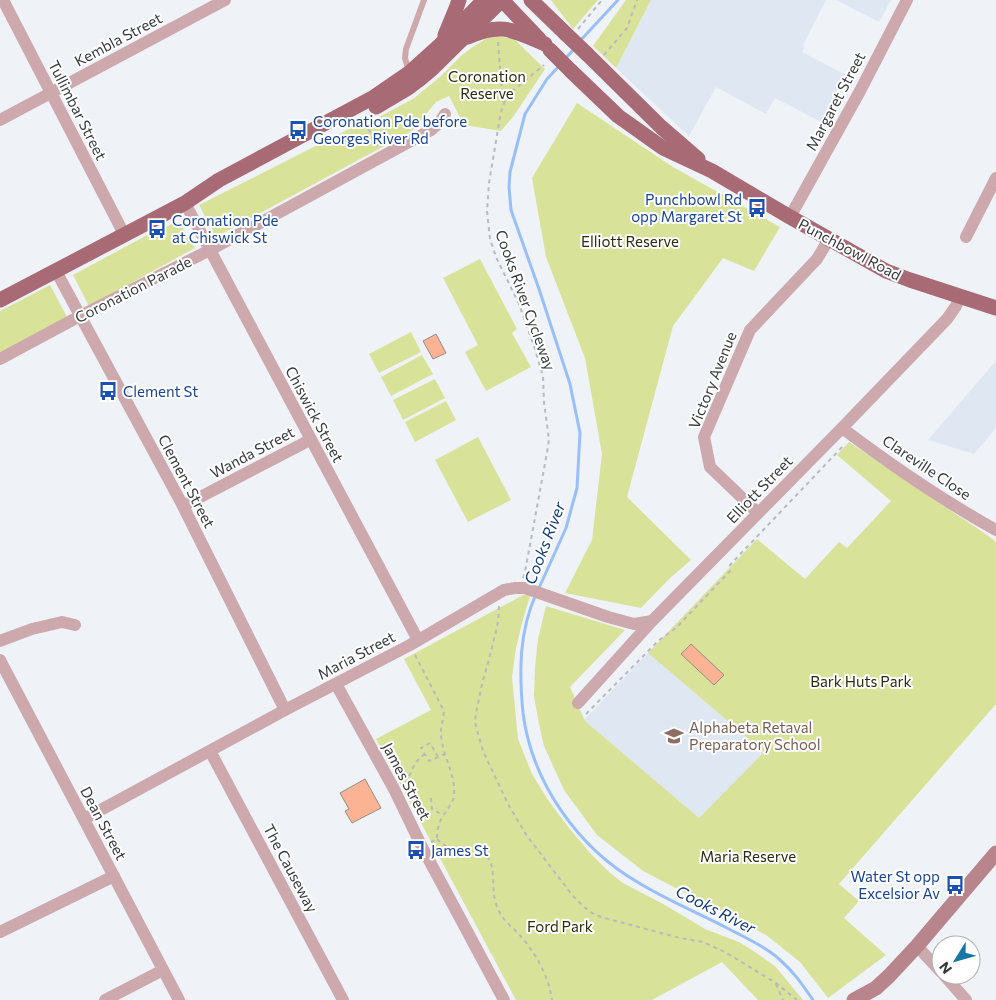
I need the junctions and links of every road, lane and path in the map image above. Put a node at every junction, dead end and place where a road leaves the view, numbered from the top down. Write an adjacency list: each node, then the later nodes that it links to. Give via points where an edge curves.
1 (3, 0): 19 (street, Tullimbar Street)
2 (224, 0): 19 (street, Kembla Street)
3 (424, 0): 18 (lane, via 406,49)
4 (459, 0): 14 (main road)
5 (484, 0): 14 (main road)
6 (531, 0): 11 (main road, Punchbowl Road)
7 (602, 0): 11 (path)
8 (637, 0): 16 (path, via 627,28 612,46)
9 (908, 0): 28 (street, Margaret Street)
10 (505, 3): 13 (main road); 15 (main road, Punchbowl Road)
11 (572, 32): 16 (main road, Punchbowl Road, bridge)
12 (497, 34): 20 (path)
13 (461, 40): 15 (main road, via 498,28 518,33); 27 (main road, via 420,79 388,100 225,187)
14 (440, 45): 18 (main road)
15 (547, 47): 25 (main road, Punchbowl Road, bridge, via 618,116 663,148)
16 (594, 56): 25 (main road, Punchbowl Road, via 661,127)
17 (544, 65): 20 (path, Cooks River Cycleway, via 510,94)
18 (409, 73): 27 (main road, via 374,97 219,180)
19 (51, 93): 22 (street, Kembla Street); 29 (street, Tullimbar Street)
20 (504, 105): 45 (path, Cooks River Cycleway, via 489,183 488,229 496,257 519,304 538,358 543,376 549,439)
21 (445, 114): 32 (street, Coronation Parade, via 431,130)
22 (0, 120)
23 (365, 122): 24 (path)
24 (379, 151)
25 (712, 171): 28 (main road, Punchbowl Road)
26 (996, 178): 30 (street)
27 (185, 203): 29 (main road); 32 (street, Chiswick Street)
28 (790, 217): 31 (main road, Punchbowl Road)
29 (124, 234): 33 (main road)
30 (966, 237)
31 (829, 239): 34 (main road, Punchbowl Road, via 886,271); 43 (street, Victory Avenue, via 817,259 750,330 704,437 710,467)
32 (210, 250): 37 (street, Coronation Parade); 40 (street, Chiswick Street)
33 (56, 271): 35 (main road); 37 (street, Clement Street)
34 (960, 296): 36 (main road, Punchbowl Road); 39 (street, Elliott Street, via 947,318)
35 (0, 300)
36 (996, 308)
37 (80, 316): 38 (street, Coronation Parade); 42 (street, Clement Street)
38 (0, 359)
39 (842, 428): 43 (street, Elliott Street); 44 (street, Clareville Close, via 974,518)
40 (310, 440): 42 (street, Wanda Street); 50 (street, Chiswick Street)
41 (846, 442): 53 (path, via 730,565 730,571 676,628 658,640)
42 (183, 506): 54 (street, Clement Street)
43 (758, 513): 47 (street, Elliott Street)
44 (993, 524)
45 (522, 588): 47 (street, via 634,624); 50 (street, Maria Street, via 504,590)
46 (499, 605): 71 (path, via 475,723 483,751 527,836 573,896 592,913 703,942)
47 (652, 621): 53 (street, Elliott Street)
48 (75, 625): 49 (street, via 62,622)
49 (0, 640)
50 (414, 643): 52 (street, Maria Street); 57 (path, via 444,711 440,731)
51 (0, 660): 62 (street, Dean Street)
52 (336, 684): 54 (street, Maria Street); 59 (street, James Street)
53 (582, 709)
54 (285, 710): 55 (street, Maria Street)
55 (210, 751): 62 (street, Maria Street); 75 (street, The Causeway)
56 (425, 754): 58 (path, via 429,761); 58 (path, via 421,748 430,743); 59 (path, via 414,764 405,783)
57 (445, 754): 58 (path); 61 (path, via 453,777 454,798)
58 (438, 757)
59 (394, 789): 64 (street, James Street)
60 (431, 798): 61 (path, via 432,809)
61 (444, 815): 63 (path, via 439,822)
62 (84, 819): 66 (street, Dean Street)
63 (437, 839): 64 (path); 77 (path, via 458,851 475,849 483,852 490,861 494,894 501,916 532,949 544,971)
64 (422, 847): 76 (street, James Street)
65 (996, 853): 68 (main road)
66 (114, 876): 67 (street); 70 (street, Dean Street)
67 (0, 932)
68 (917, 946): 69 (street); 80 (main road, via 876,988)
69 (931, 961)
70 (163, 970): 73 (street); 74 (street, Dean Street)
71 (776, 983): 78 (path); 79 (path)
72 (953, 985): 81 (street)
73 (105, 1000)
74 (179, 1000)
75 (343, 1000)
76 (504, 1000)
77 (552, 1000)
78 (783, 1000)
79 (797, 1000)
80 (854, 1000)
81 (966, 1000)

